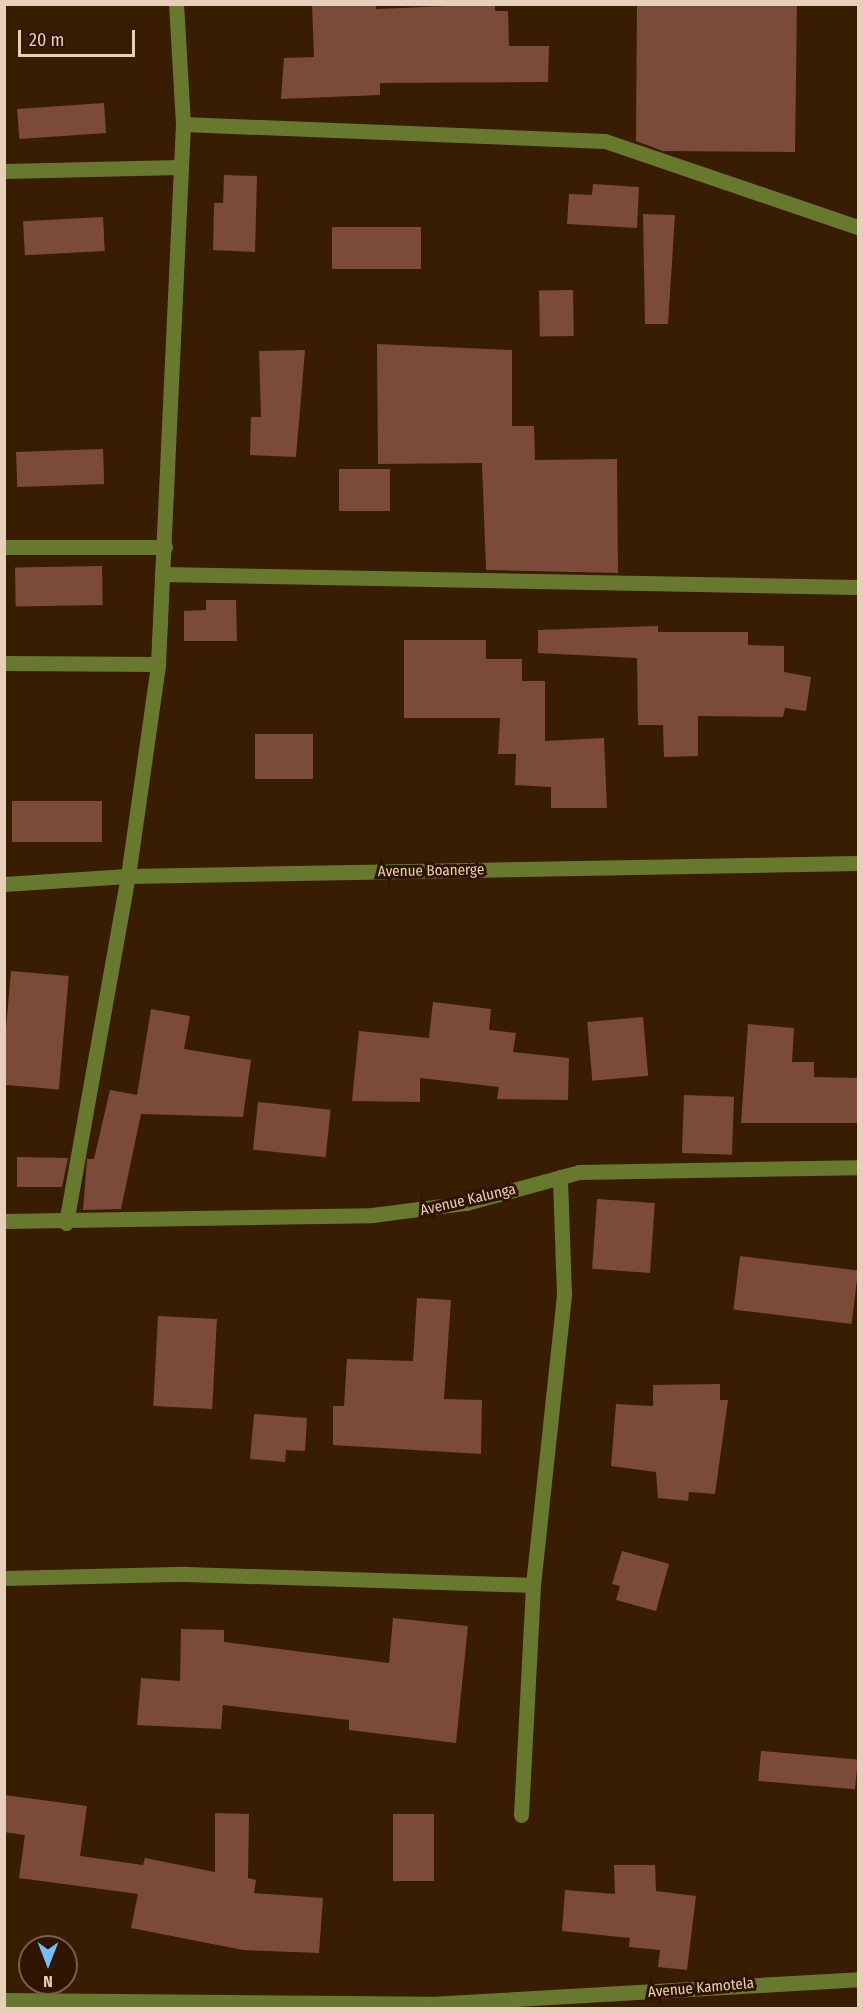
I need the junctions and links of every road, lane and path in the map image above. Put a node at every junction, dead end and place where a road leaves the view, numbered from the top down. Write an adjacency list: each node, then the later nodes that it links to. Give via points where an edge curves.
1 (176, 4): 2 (street)
2 (183, 124): 3 (street); 5 (street, via 606,141)
3 (180, 167): 4 (street); 7 (street)
4 (4, 171)
5 (858, 227)
6 (4, 546): 7 (street)
7 (165, 546): 8 (street)
8 (162, 574): 9 (street); 11 (street)
9 (858, 587)
10 (4, 663): 11 (street)
11 (158, 664): 13 (street)
12 (858, 863): 13 (street, Avenue Boanerge)
13 (128, 876): 14 (street, Avenue Boanerge); 18 (street)
14 (4, 884)
15 (858, 1167): 16 (street, Avenue Kalunga)
16 (560, 1177): 18 (street, Avenue Kalunga, via 418,1212); 20 (street, via 564,1294)
17 (4, 1221): 18 (street, Avenue Kalunga)
18 (66, 1223)
19 (4, 1578): 20 (street, via 186,1574)
20 (533, 1585): 21 (street)
21 (521, 1815)
22 (858, 1979): 23 (street, Avenue Kamotela, via 430,2004)
23 (4, 2000)

